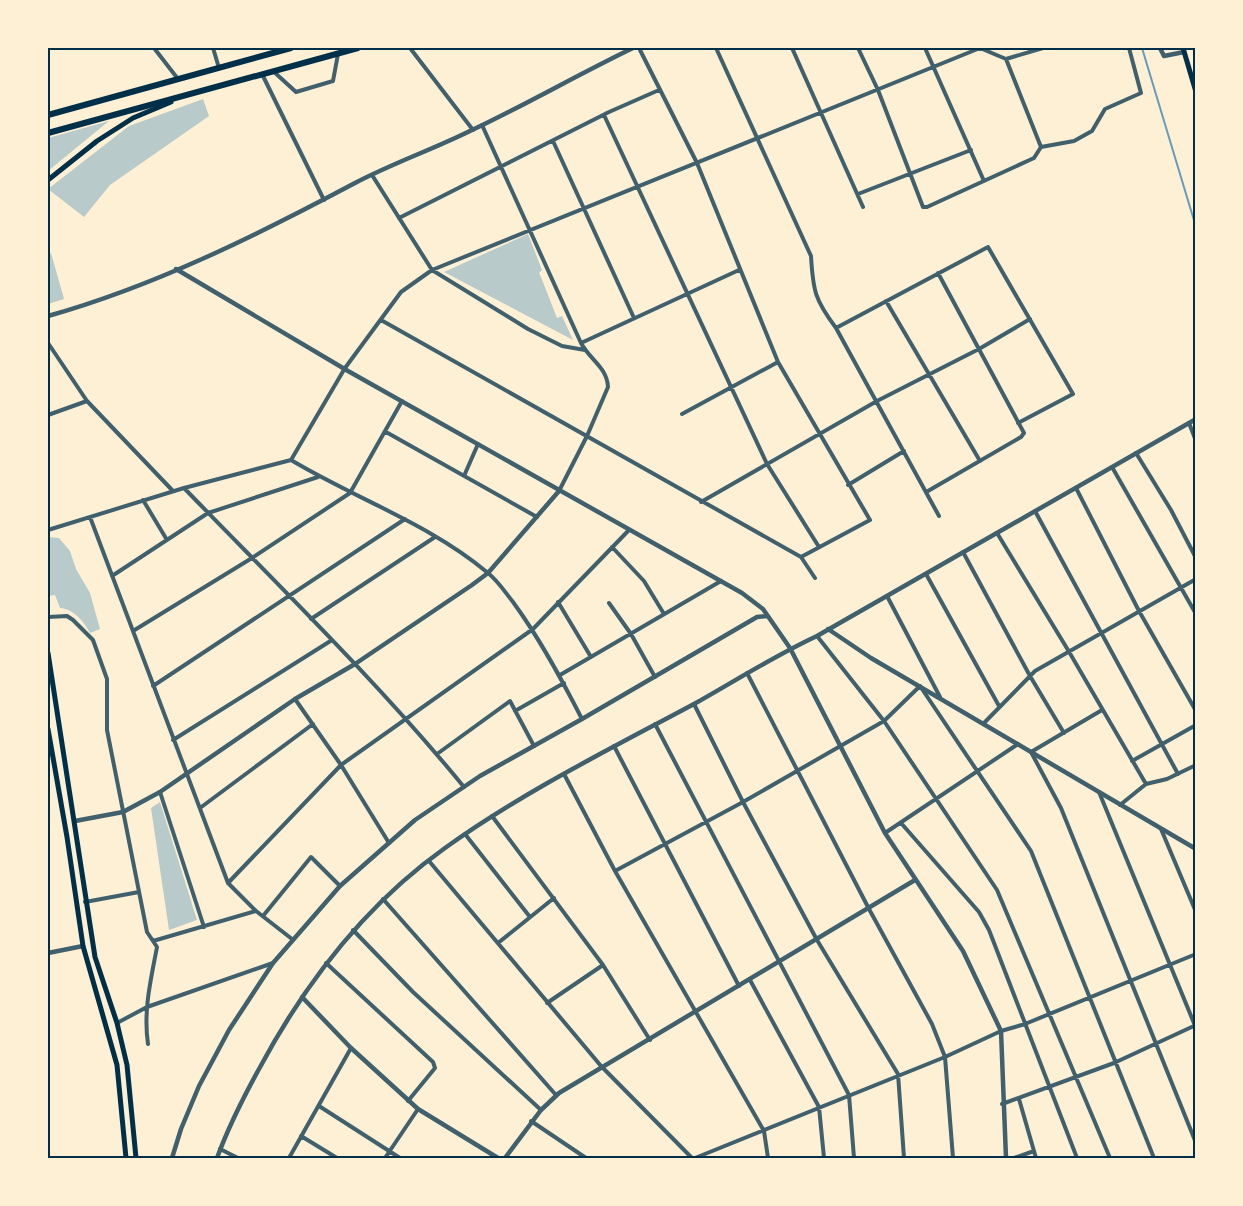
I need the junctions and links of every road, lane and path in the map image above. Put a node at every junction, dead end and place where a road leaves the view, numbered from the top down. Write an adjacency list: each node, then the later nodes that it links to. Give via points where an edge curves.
1 (154, 48): 23 (street)
2 (213, 48): 20 (street)
3 (290, 48): 20 (highway)
4 (358, 48): 17 (highway)
5 (410, 48): 32 (street)
6 (633, 48): 31 (street)
7 (639, 48): 24 (street)
8 (716, 48): 34 (street)
9 (792, 48): 28 (street)
10 (858, 48): 25 (street)
11 (925, 48): 19 (street)
12 (980, 48): 18 (street); 19 (street)
13 (1043, 48): 18 (street)
14 (1129, 48): 36 (street, via 1141,94 1105,109 1092,131 1074,141)
15 (1160, 48): 16 (street, via 1164,56)
16 (1184, 50): 26 (main road)
17 (338, 53): 21 (highway); 21 (street, via 333,81 296,92)
18 (1006, 59): 36 (street)
19 (934, 67): 25 (street); 37 (street)
20 (219, 68): 23 (highway)
21 (273, 71): 22 (highway)
22 (262, 74): 27 (highway); 46 (street)
23 (178, 79): 29 (highway)
24 (659, 90): 30 (street); 38 (street)
25 (878, 90): 28 (street); 40 (street)
26 (1196, 92)
27 (186, 96): 33 (highway); 42 (main road, via 132,118)
28 (823, 113): 34 (street); 45 (street)
29 (48, 115)
30 (604, 115): 35 (street); 44 (street)
31 (482, 125): 32 (street); 39 (street)
32 (473, 130): 41 (street)
33 (48, 134)
34 (758, 138): 38 (street); 61 (street, via 810,256 812,287 819,305)
35 (553, 141): 39 (street); 48 (street)
36 (1041, 147): 43 (street, via 1034,158)
37 (971, 150): 40 (street); 43 (street)
38 (697, 163): 44 (street); 53 (street)
39 (501, 167): 49 (street); 50 (street)
40 (909, 174): 43 (street, via 923,207); 45 (street)
41 (372, 175): 46 (street); 49 (street)
42 (48, 180)
43 (984, 181)
44 (640, 187): 48 (street); 55 (street)
45 (858, 194): 47 (street)
46 (324, 201): 51 (street)
47 (863, 207)
48 (586, 210): 50 (street); 58 (street)
49 (399, 218): 52 (street)
50 (529, 230): 52 (street); 63 (street)
51 (176, 270): 57 (street, via 88,305); 69 (street)
52 (432, 270): 60 (street, via 401,292); 66 (street, via 528,329 562,346)
53 (739, 270): 55 (street); 68 (street)
54 (938, 273): 56 (street); 59 (street, via 988,247); 64 (street)
55 (689, 292): 58 (street); 71 (street)
56 (886, 301): 61 (street); 70 (street)
57 (48, 316)
58 (634, 318): 63 (street)
59 (1030, 319): 64 (street); 78 (street, via 1073,394)
60 (381, 320): 69 (street); 82 (street)
61 (836, 328): 74 (street)
62 (48, 343): 65 (street)
63 (581, 343): 66 (street)
64 (979, 349): 70 (street); 78 (street)
65 (52, 350): 67 (street); 72 (street)
66 (585, 350): 82 (street, via 605,372 608,387)
67 (48, 352)
68 (778, 362): 71 (street); 81 (street)
69 (344, 368): 73 (street); 87 (street)
70 (929, 375): 74 (street); 88 (street)
71 (730, 386): 75 (street); 89 (street)
72 (87, 401): 76 (street); 96 (street)
73 (402, 401): 80 (street); 84 (street)
74 (877, 402): 81 (street); 85 (street)
75 (682, 414)
76 (48, 415)
77 (1196, 419): 79 (street)
78 (1018, 423): 88 (street, via 1024,433 1021,437)
79 (1189, 423): 83 (street); 86 (street)
80 (386, 432): 91 (street); 99 (street)
81 (819, 434): 89 (street); 93 (street)
82 (587, 436): 97 (street); 101 (street)
83 (1196, 441)
84 (478, 444): 91 (street); 97 (street)
85 (904, 451): 93 (street); 98 (street)
86 (1136, 453): 90 (street); 118 (street)
87 (291, 460): 92 (street); 94 (street)
88 (980, 461): 98 (street)
89 (767, 464): 101 (street); 114 (street)
90 (1112, 467): 95 (street); 125 (street)
91 (464, 476): 106 (street)
92 (318, 477): 99 (street); 103 (street)
93 (848, 485): 114 (street, via 870,520)
94 (184, 488): 96 (street); 103 (street)
95 (1076, 488): 102 (street); 130 (street)
96 (173, 491): 100 (street)
97 (559, 491): 106 (street); 109 (street)
98 (928, 491): 104 (street)
99 (350, 494): 107 (street); 117 (street)
100 (143, 500): 105 (street); 112 (street)
101 (701, 502): 116 (street)
102 (1035, 511): 110 (street); 139 (street)
103 (208, 513): 112 (street); 117 (street)
104 (939, 516)
105 (90, 517): 108 (street); 121 (street)
106 (537, 517): 119 (street)
107 (405, 519): 111 (street); 126 (street)
108 (48, 530)
109 (629, 530): 113 (street); 124 (street)
110 (997, 533): 115 (street); 144 (street)
111 (435, 536): 119 (street); 135 (street)
112 (167, 540): 121 (street)
113 (612, 547): 128 (street); 131 (street, via 644,581)
114 (819, 547): 116 (street)
115 (963, 552): 120 (street); 150 (street)
116 (801, 557): 122 (street)
117 (252, 558): 126 (street); 138 (street)
118 (1196, 558)
119 (488, 574): 136 (street); 147 (street)
120 (926, 574): 127 (street); 158 (street)
121 (112, 576): 138 (street)
122 (815, 578)
123 (1196, 579): 125 (street)
124 (721, 581): 131 (street); 133 (street, via 742,593)
125 (1180, 588): 130 (street); 132 (street)
126 (289, 596): 135 (street); 153 (street)
127 (887, 596): 137 (street); 155 (street)
128 (558, 602): 136 (street); 146 (street)
129 (609, 603): 140 (street)
130 (1139, 611): 139 (street); 161 (street)
131 (664, 614): 140 (street)
132 (1196, 614)
133 (767, 616): 143 (street); 151 (street, via 757,617)
134 (48, 617): 196 (street, via 67,616 93,640 108,679 107,730)
135 (311, 618): 142 (street)
136 (533, 629): 149 (street); 163 (street)
137 (828, 629): 141 (street); 154 (street)
138 (133, 631): 153 (street)
139 (1102, 632): 144 (street); 173 (street)
140 (631, 634): 146 (street); 151 (street)
141 (817, 636): 143 (street); 164 (street)
142 (332, 640): 147 (street); 171 (street)
143 (790, 648): 148 (street); 174 (street)
144 (1068, 650): 150 (street); 159 (street)
145 (48, 653): 198 (main road)
146 (591, 657): 149 (street)
147 (355, 664): 156 (street); 163 (street)
148 (747, 673): 157 (street); 184 (street)
149 (560, 675): 152 (street)
150 (1030, 676): 158 (street); 170 (street)
151 (655, 677): 162 (street)
152 (564, 683): 160 (street); 162 (street)
153 (153, 686): 171 (street)
154 (920, 686): 155 (street); 164 (street); 183 (street)
155 (940, 697): 165 (street)
156 (295, 700): 166 (street); 185 (street)
157 (694, 704): 167 (street); 193 (street)
158 (999, 706): 165 (street)
159 (1102, 710): 170 (street); 180 (street)
160 (515, 711): 176 (street); 179 (street, via 510,701)
161 (1196, 711)
162 (582, 719): 176 (street)
163 (404, 720): 179 (street); 181 (street)
164 (884, 721): 174 (street); 192 (street)
165 (984, 723): 175 (street)
166 (313, 724): 181 (street); 195 (street)
167 (655, 724): 177 (street); 199 (street)
168 (1196, 725): 173 (street)
169 (48, 729): 172 (main road)
170 (1064, 733): 178 (street)
171 (173, 740): 185 (street)
172 (49, 742): 227 (main road)
173 (1163, 743): 180 (street); 187 (street)
174 (841, 744): 184 (street); 202 (street)
175 (1018, 744): 178 (street); 183 (street)
176 (534, 746): 189 (street)
177 (614, 746): 186 (street); 205 (street)
178 (1031, 752): 191 (street); 236 (street, via 1061,808)
179 (437, 754): 189 (street)
180 (1132, 761): 188 (street)
181 (342, 765): 204 (street); 210 (street)
182 (1196, 765): 187 (street)
183 (978, 770): 192 (street); 239 (street, via 1031,851)
184 (796, 771): 193 (street); 216 (street)
185 (186, 774): 190 (street); 195 (street)
186 (564, 774): 197 (street); 208 (street)
187 (1178, 774): 188 (street)
188 (1146, 784): 194 (street)
189 (464, 787): 204 (street, via 415,820)
190 (160, 792): 196 (street); 221 (street)
191 (1099, 792): 194 (street); 234 (street)
192 (937, 799): 200 (street); 243 (street, via 997,890)
193 (743, 802): 199 (street); 224 (street)
194 (1120, 804): 201 (street)
195 (200, 808): 210 (street)
196 (123, 812): 198 (street); 212 (street)
197 (492, 816): 203 (street); 213 (street)
198 (75, 821): 215 (main road)
199 (706, 821): 205 (street); 232 (street)
200 (901, 823): 202 (street); 245 (street, via 979,912)
201 (1161, 829): 206 (street); 218 (street)
202 (885, 833): 209 (street)
203 (465, 834): 207 (street); 220 (street)
204 (389, 843): 211 (street)
205 (664, 844): 208 (street); 237 (street)
206 (1196, 849)
207 (428, 861): 214 (street); 226 (street)
208 (615, 871): 242 (street)
209 (915, 880): 216 (street); 247 (street, via 963,950)
210 (228, 883): 217 (street)
211 (340, 886): 219 (street, via 311,857); 223 (street)
212 (139, 892): 215 (street); 225 (street, via 147,932)
213 (554, 898): 220 (street); 233 (street)
214 (383, 899): 222 (street); 258 (street)
215 (85, 902): 244 (main road, via 95,957)
216 (869, 909): 224 (street); 252 (street, via 932,1024)
217 (256, 911): 219 (street); 221 (street)
218 (1196, 912)
219 (263, 916): 223 (street)
220 (530, 918): 226 (street)
221 (204, 927): 225 (street)
222 (353, 930): 231 (street); 266 (street, via 413,992)
223 (292, 939): 230 (street)
224 (817, 940): 232 (street); 255 (street)
225 (153, 941): 241 (street, via 157,947)
226 (498, 943): 240 (street)
227 (83, 946): 228 (street); 275 (main road, via 117,1066)
228 (48, 953)
229 (1196, 954): 234 (street)
230 (273, 963): 241 (street); 274 (street, via 228,1030 199,1086)
231 (326, 963): 238 (street); 261 (street, via 434,1062 435,1068)
232 (778, 963): 235 (street); 259 (street)
233 (602, 965): 240 (street); 248 (street)
234 (1170, 965): 236 (street); 246 (street)
235 (750, 980): 237 (street); 264 (street)
236 (1129, 981): 239 (street); 249 (street)
237 (739, 987): 242 (street)
238 (302, 997): 251 (street); 271 (street, via 250,1085)
239 (1088, 998): 243 (street); 253 (street)
240 (547, 1003): 254 (street)
241 (147, 1007): 244 (street); 250 (street)
242 (697, 1012): 248 (street); 268 (street)
243 (1049, 1014): 245 (street); 256 (street)
244 (117, 1023): 276 (main road, via 127,1065)
245 (1025, 1024): 247 (street); 257 (street)
246 (1195, 1026): 249 (street)
247 (1001, 1031): 252 (street); 262 (street)
248 (650, 1040): 254 (street)
249 (1154, 1043): 253 (street); 270 (street)
250 (148, 1044)
251 (351, 1048): 261 (street); 263 (street)
252 (945, 1056): 255 (street); 291 (street)
253 (1114, 1063): 256 (street); 297 (street)
254 (601, 1066): 258 (street); 286 (street)
255 (898, 1074): 259 (street); 290 (street)
256 (1075, 1078): 257 (street); 296 (street)
257 (1049, 1088): 260 (street); 295 (street)
258 (556, 1095): 266 (street)
259 (849, 1095): 264 (street); 289 (street)
260 (1019, 1099): 262 (street); 273 (street)
261 (408, 1101): 265 (street)
262 (1002, 1104): 292 (street)
263 (319, 1106): 269 (street); 272 (street)
264 (819, 1108): 268 (street); 288 (street)
265 (418, 1109): 272 (street); 283 (street)
266 (541, 1110): 267 (street)
267 (531, 1121): 284 (street); 285 (street)
268 (764, 1131): 286 (street); 287 (street)
269 (301, 1136): 279 (street); 280 (street)
270 (1196, 1143)
271 (220, 1149): 277 (street); 278 (street)
272 (389, 1151): 281 (street); 282 (street)
273 (1034, 1151): 293 (street); 294 (street)
274 (173, 1157)
275 (126, 1158)
276 (136, 1158)
277 (217, 1158)
278 (238, 1158)
279 (289, 1158)
280 (338, 1158)
281 (385, 1158)
282 (400, 1158)
283 (498, 1158)
284 (505, 1158)
285 (586, 1158)
286 (694, 1158)
287 (768, 1158)
288 (824, 1158)
289 (854, 1158)
290 (904, 1158)
291 (953, 1158)
292 (1006, 1158)
293 (1014, 1158)
294 (1036, 1158)
295 (1077, 1158)
296 (1110, 1158)
297 (1154, 1158)

